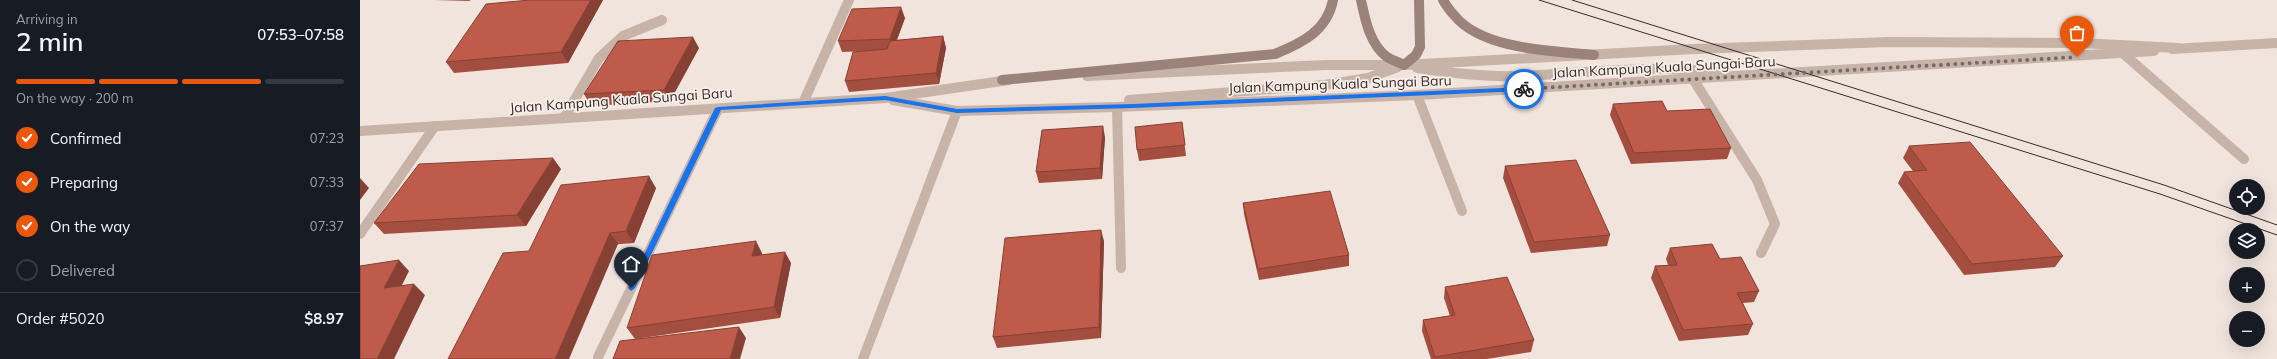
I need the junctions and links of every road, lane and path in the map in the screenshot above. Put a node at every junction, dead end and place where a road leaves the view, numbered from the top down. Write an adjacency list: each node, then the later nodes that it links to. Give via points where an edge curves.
1 (849, 0): 18 (street)
2 (1333, 0): 15 (main road, via 1333,6 1320,30 1301,43 1275,54)
3 (1361, 0): 12 (main road, via 1366,22 1379,49 1386,57)
4 (1419, 0): 12 (main road, via 1420,47 1416,55)
5 (1443, 0): 11 (main road, via 1458,20 1478,34 1525,48)
6 (662, 20): 23 (street, via 623,36 599,58)
7 (2111, 43): 9 (street, Jalan Kampung Kuala Sungai Baru); 10 (street); 11 (street, Jalan Kampung Kuala Sungai Baru, via 1879,42)
8 (2277, 43): 9 (street, Jalan Kampung Kuala Sungai Baru)
9 (2178, 48): 10 (street, Jalan Kampung Kuala Sungai Baru)
10 (2124, 54): 13 (street, Jalan Kampung Kuala Sungai Baru); 26 (street)
11 (1594, 55): 12 (street, Jalan Kampung Kuala Sungai Baru)
12 (1404, 65): 13 (street, via 1447,74 1489,77 1681,68); 15 (street, Jalan Kampung Kuala Sungai Baru, via 1327,65); 21 (street, via 1368,78 1324,85)
13 (1752, 76): 14 (street, Jalan Kampung Kuala Sungai Baru)
14 (1693, 79): 16 (street, Jalan Kampung Kuala Sungai Baru); 29 (street, via 1757,180 1775,224)
15 (1002, 80): 17 (street, Jalan Kampung Kuala Sungai Baru)
16 (1417, 95): 19 (street, Jalan Kampung Kuala Sungai Baru); 27 (street)
17 (885, 98): 18 (street, Jalan Kampung Kuala Sungai Baru); 22 (street, Jalan Kampung Kuala Sungai Baru)
18 (803, 104): 20 (street, Jalan Kampung Kuala Sungai Baru)
19 (1117, 107): 21 (street, Jalan Kampung Kuala Sungai Baru); 30 (street)
20 (718, 108): 23 (street, Jalan Kampung Kuala Sungai Baru); 31 (street)
21 (1053, 108): 22 (street, Jalan Kampung Kuala Sungai Baru)
22 (957, 111): 32 (street)
23 (564, 118): 24 (street, Jalan Kampung Kuala Sungai Baru)
24 (435, 126): 25 (street, Jalan Kampung Kuala Sungai Baru); 28 (street)
25 (360, 131)
26 (2244, 159)
27 (1462, 211)
28 (360, 234)
29 (1761, 253)
30 (1121, 268)
31 (598, 357)
32 (864, 359)

